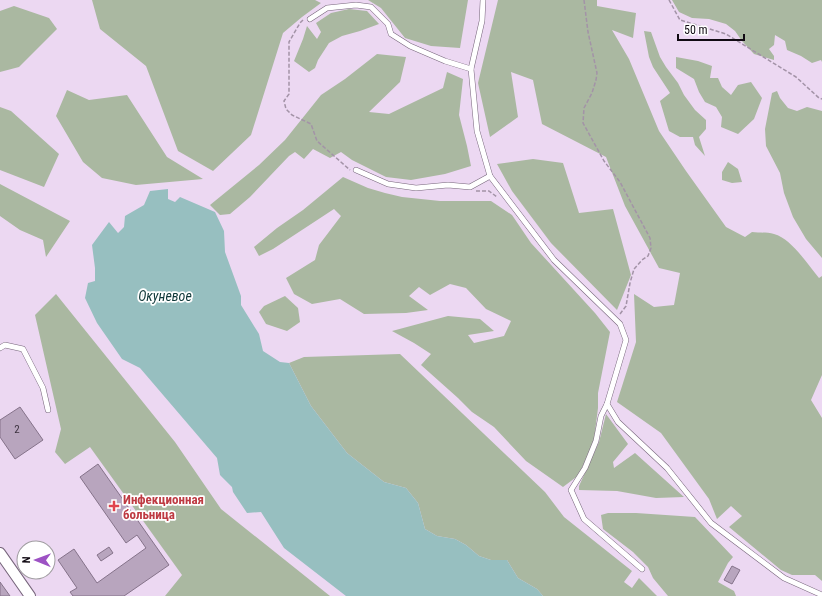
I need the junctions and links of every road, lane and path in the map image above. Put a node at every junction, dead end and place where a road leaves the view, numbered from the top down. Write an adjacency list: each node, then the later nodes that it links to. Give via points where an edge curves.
1 (483, 0): 4 (lane, via 482,21)
2 (668, 0): 5 (path, via 680,20 726,34 796,77)
3 (310, 19): 4 (lane, via 327,8 356,5 371,7 388,24 391,34 410,46)
4 (471, 69): 7 (lane, via 477,131)
5 (822, 99)
6 (356, 170): 7 (lane, via 388,184 416,188 470,186)
7 (490, 176): 9 (lane, via 554,260 620,324 626,340)
8 (0, 348): 10 (lane, via 5,344 23,350 43,388)
9 (607, 404): 12 (lane, via 585,468 571,490 584,519); 14 (lane, via 618,422 667,468 711,523 784,578)
10 (48, 410)
11 (0, 553): 13 (street)
12 (642, 569)
13 (30, 596)
14 (822, 596)

